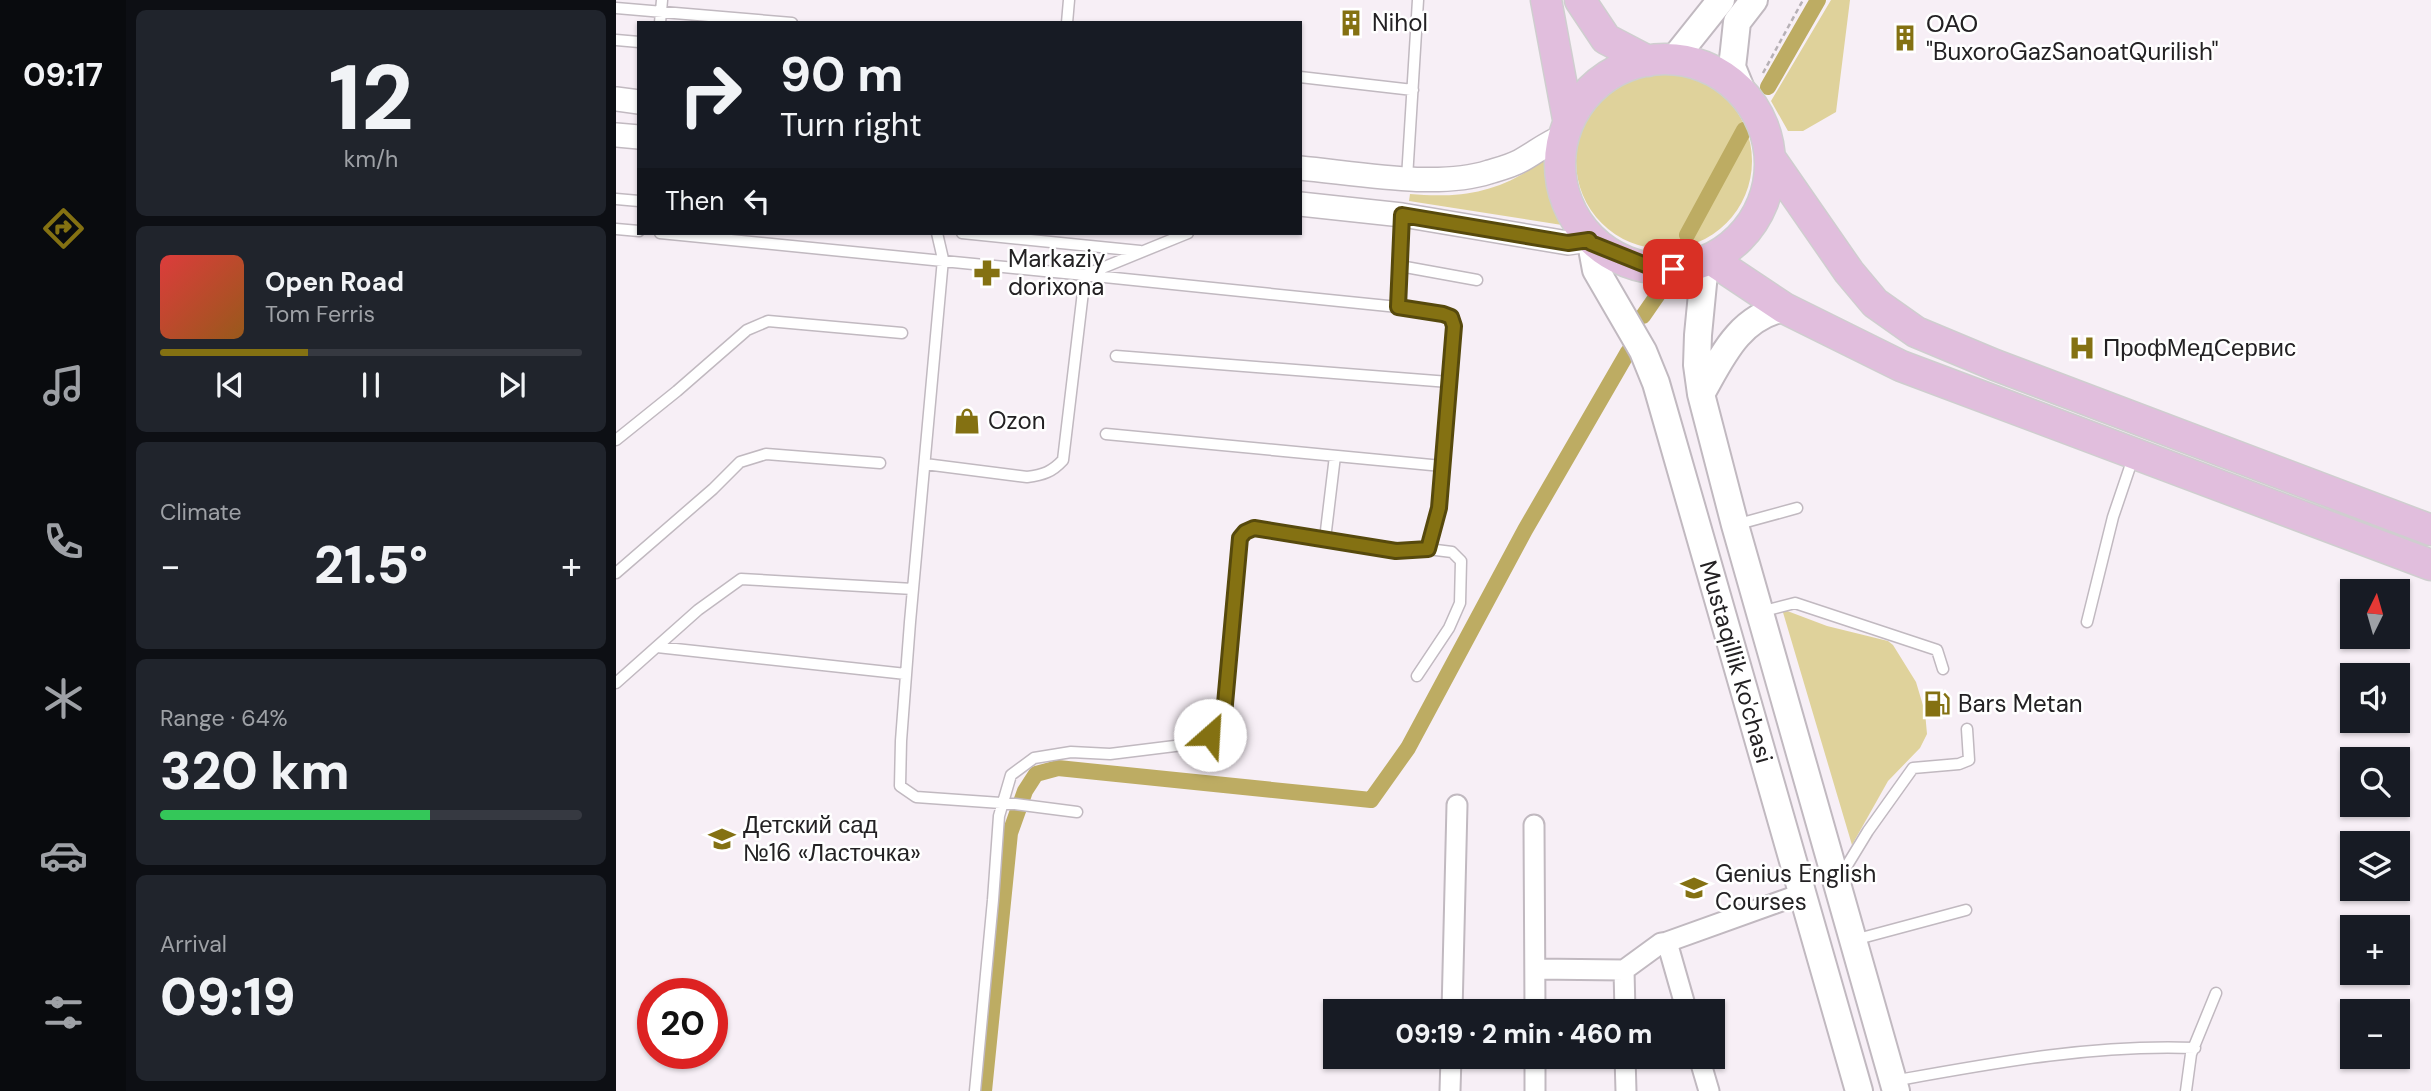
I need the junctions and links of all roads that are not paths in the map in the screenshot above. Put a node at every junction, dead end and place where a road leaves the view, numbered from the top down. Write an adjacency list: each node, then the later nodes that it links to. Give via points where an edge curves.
1 (1069, 0): 10 (lane)
2 (1418, 0): 15 (lane)
3 (1546, 0): 19 (main road)
4 (1580, 0): 13 (main road, via 1606,39)
5 (1721, 0): 13 (main road)
6 (1754, 0): 16 (main road, via 1738,22 1732,67)
7 (661, 5): 8 (lane); 9 (lane)
8 (616, 8)
9 (777, 21)
10 (1067, 21)
11 (616, 40): 12 (lane)
12 (637, 41)
13 (1661, 61): 16 (main road, via 1699,66 1723,77); 19 (main road, via 1617,71 1591,90)
14 (1302, 76): 15 (lane)
15 (1413, 90): 24 (lane)
16 (1743, 94): 22 (main road, via 1763,122)
17 (616, 99): 18 (street)
18 (637, 102)
19 (1565, 128): 24 (street, via 1520,161 1486,173 1452,179); 35 (main road, via 1559,173 1567,207)
20 (616, 135): 21 (street)
21 (637, 137)
22 (1770, 158): 38 (main road, via 1766,193 1749,228); 48 (main road, via 1849,272 1875,303 1906,325 1995,365)
23 (1302, 168): 24 (street)
24 (1407, 178)
25 (616, 199): 26 (lane)
26 (637, 201)
27 (1302, 204): 28 (street)
28 (1402, 215): 35 (street, via 1568,243); 39 (lane)
29 (616, 229): 30 (lane)
30 (637, 231)
31 (682, 235): 37 (lane)
32 (937, 235): 37 (lane)
33 (981, 235): 36 (lane)
34 (1183, 235): 36 (lane)
35 (1590, 241): 38 (main road, via 1648,266 1673,269); 77 (main road, Mustaqillik ko'chasi, via 1596,270 1643,351 1656,383)
36 (1144, 251): 40 (lane)
37 (943, 259): 40 (lane); 54 (lane)
38 (1709, 261): 43 (main road); 47 (main road, Mustaqillik ko'chasi, via 1698,335)
39 (1399, 266): 41 (lane); 42 (lane)
40 (1085, 275): 42 (lane); 54 (lane, via 1063,460 1055,469 1027,477)
41 (1477, 280)
42 (1398, 307): 46 (lane, via 1451,317)
43 (1784, 307): 47 (main road, via 1767,312 1740,332); 51 (main road, via 1901,366)
44 (902, 333): 50 (lane, via 768,321 747,330)
45 (1116, 356): 46 (lane)
46 (1449, 383): 55 (lane)
47 (1701, 394): 57 (main road, Mustaqillik ko'chasi)
48 (2148, 423): 51 (main road); 58 (main road)
49 (1106, 434): 52 (lane)
50 (616, 440)
51 (2135, 453): 61 (main road); 65 (lane, via 2113,517)
52 (1335, 456): 55 (lane); 59 (lane)
53 (880, 463): 62 (lane, via 766,454 740,462)
54 (925, 464): 63 (lane)
55 (1442, 466): 60 (lane, via 1439,508)
56 (1797, 508): 57 (lane)
57 (1735, 526): 64 (main road, Mustaqillik ko'chasi)
58 (2431, 530)
59 (1325, 539): 60 (lane, via 1396,551); 72 (lane, via 1254,528 1240,538 1224,715 1210,735 1191,744 1034,758 1011,775)
60 (1428, 549): 69 (lane, via 1452,552 1461,561 1460,603)
61 (2431, 565)
62 (616, 573)
63 (913, 589): 66 (lane, via 741,579); 68 (lane)
64 (1760, 612): 67 (lane, via 1794,604 1807,608 1937,650); 76 (main road, Mustaqillik ko'chasi)
65 (2087, 622)
66 (657, 648): 68 (lane); 70 (lane)
67 (1943, 670)
68 (906, 674): 72 (lane, via 900,786 916,797)
69 (1417, 676)
70 (616, 683)
71 (1967, 729): 76 (lane, via 1969,760 1913,768 1868,831)
72 (1001, 803): 74 (lane); 94 (lane)
73 (1457, 805): 84 (street)
74 (1077, 812)
75 (1534, 825): 81 (street)
76 (1839, 893): 77 (main road); 79 (main road, Mustaqillik ko'chasi)
77 (1804, 903): 80 (street); 99 (main road, Mustaqillik ko'chasi)
78 (1966, 910): 79 (lane)
79 (1854, 941): 93 (main road, Mustaqillik ko'chasi)
80 (1667, 942): 82 (street); 87 (street)
81 (1535, 969): 82 (street); 85 (street)
82 (1624, 970): 86 (street)
83 (2216, 993): 88 (lane)
84 (1452, 999)
85 (1535, 999)
86 (1625, 999)
87 (1683, 999)
88 (2195, 1048): 93 (lane, via 2091,1051 1983,1065); 100 (lane)
89 (1451, 1069): 95 (street)
90 (1535, 1069): 96 (street)
91 (1625, 1069): 97 (street)
92 (1703, 1069): 98 (street)
93 (1894, 1086)
94 (975, 1091)
95 (1450, 1091)
96 (1535, 1091)
97 (1626, 1091)
98 (1709, 1091)
99 (1859, 1091)
100 (2186, 1091)

